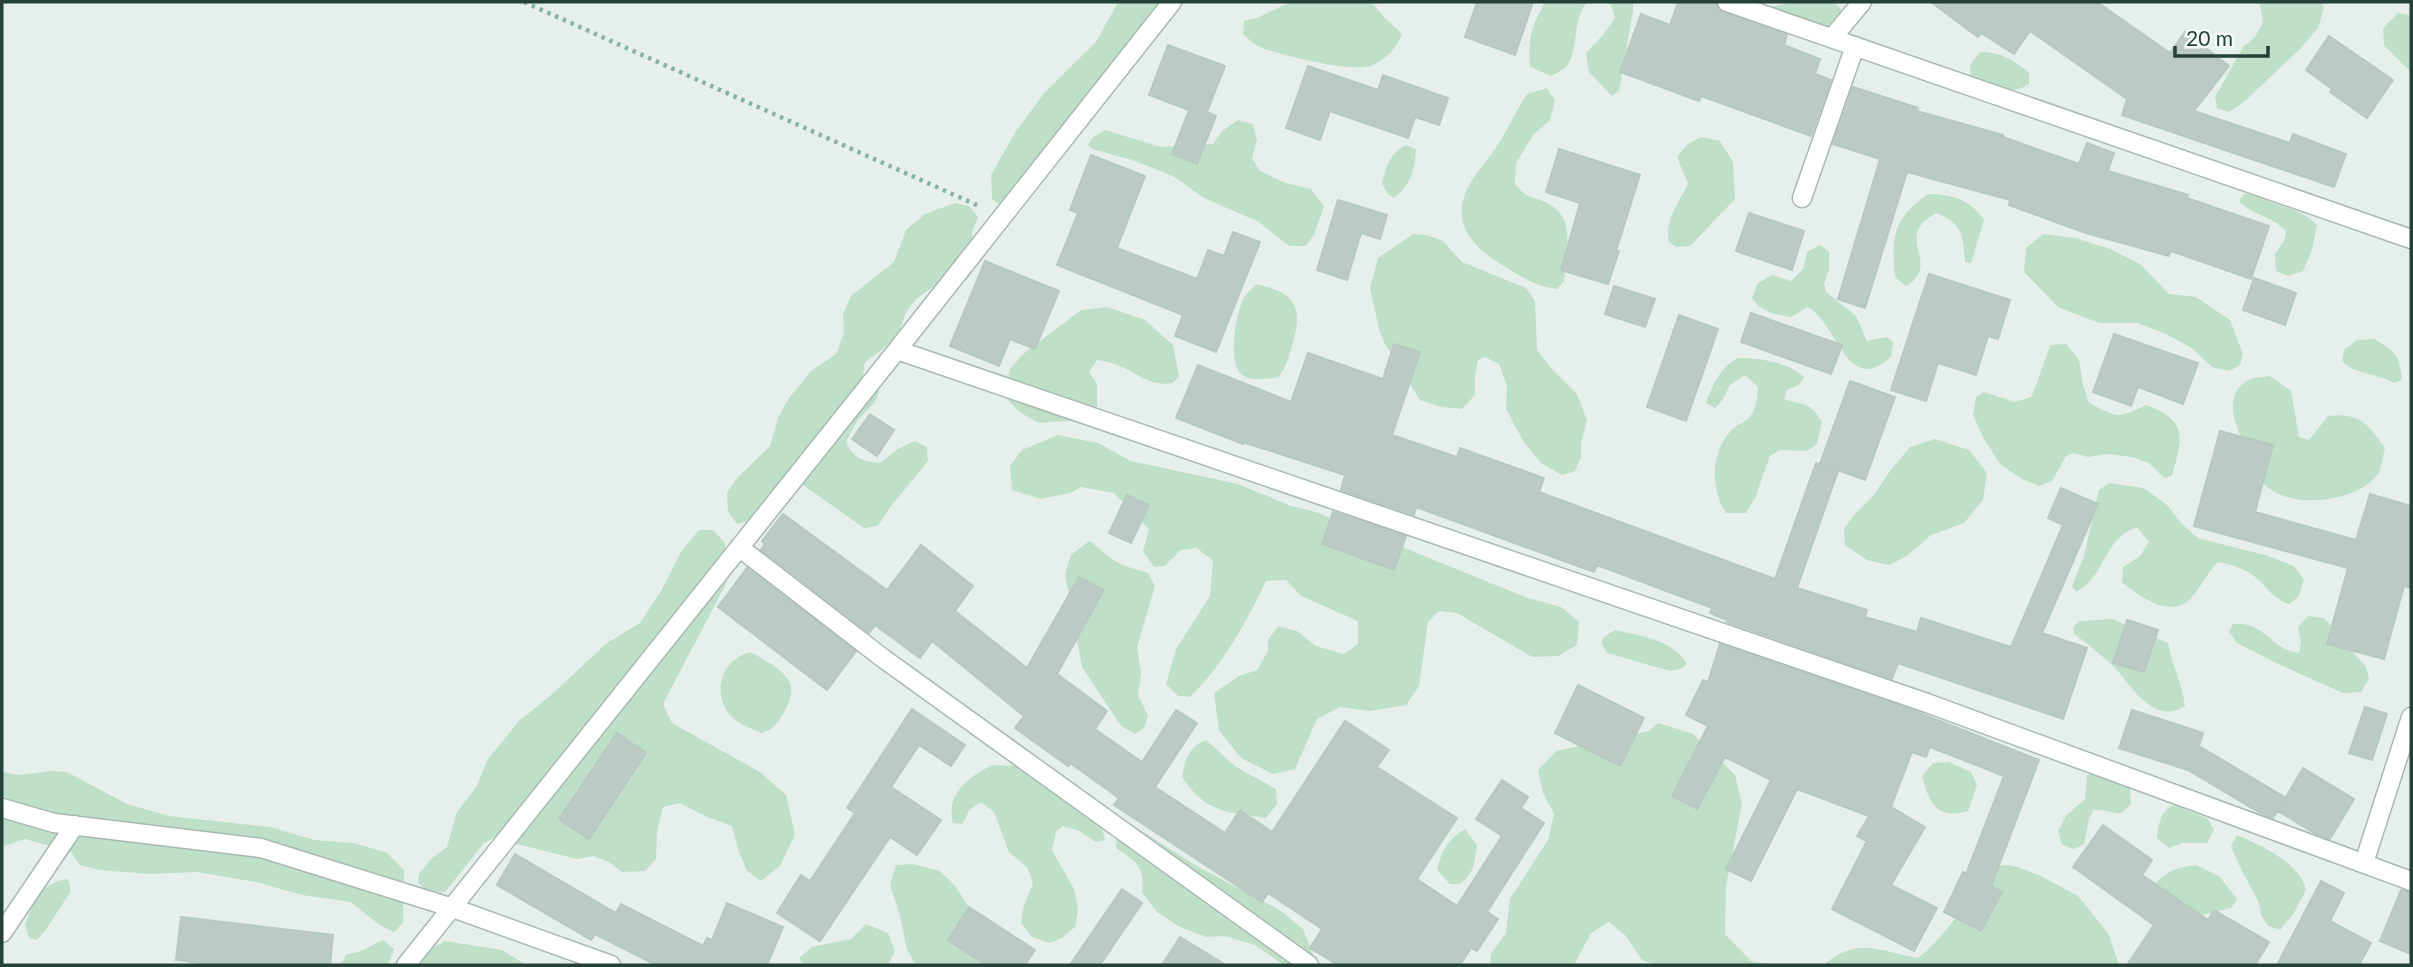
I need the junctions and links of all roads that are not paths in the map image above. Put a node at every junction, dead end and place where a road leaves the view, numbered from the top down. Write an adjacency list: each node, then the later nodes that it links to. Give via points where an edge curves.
1 (1172, 2): 8 (lane)
2 (1727, 2): 4 (lane)
3 (1862, 2): 4 (lane)
4 (1832, 38): 5 (lane)
5 (1855, 46): 6 (lane); 7 (lane)
6 (1802, 198)
7 (2411, 239)
8 (897, 350): 9 (lane); 13 (lane, via 1927,703)
9 (740, 548): 15 (lane); 19 (lane, via 884,659)
10 (2411, 718): 13 (lane)
11 (2, 808): 12 (lane)
12 (75, 825): 15 (lane, via 261,848); 16 (lane)
13 (2364, 863): 14 (lane)
14 (2411, 881)
15 (453, 908): 17 (lane); 18 (lane)
16 (2, 933)
17 (406, 965)
18 (611, 965)
19 (1309, 965)

